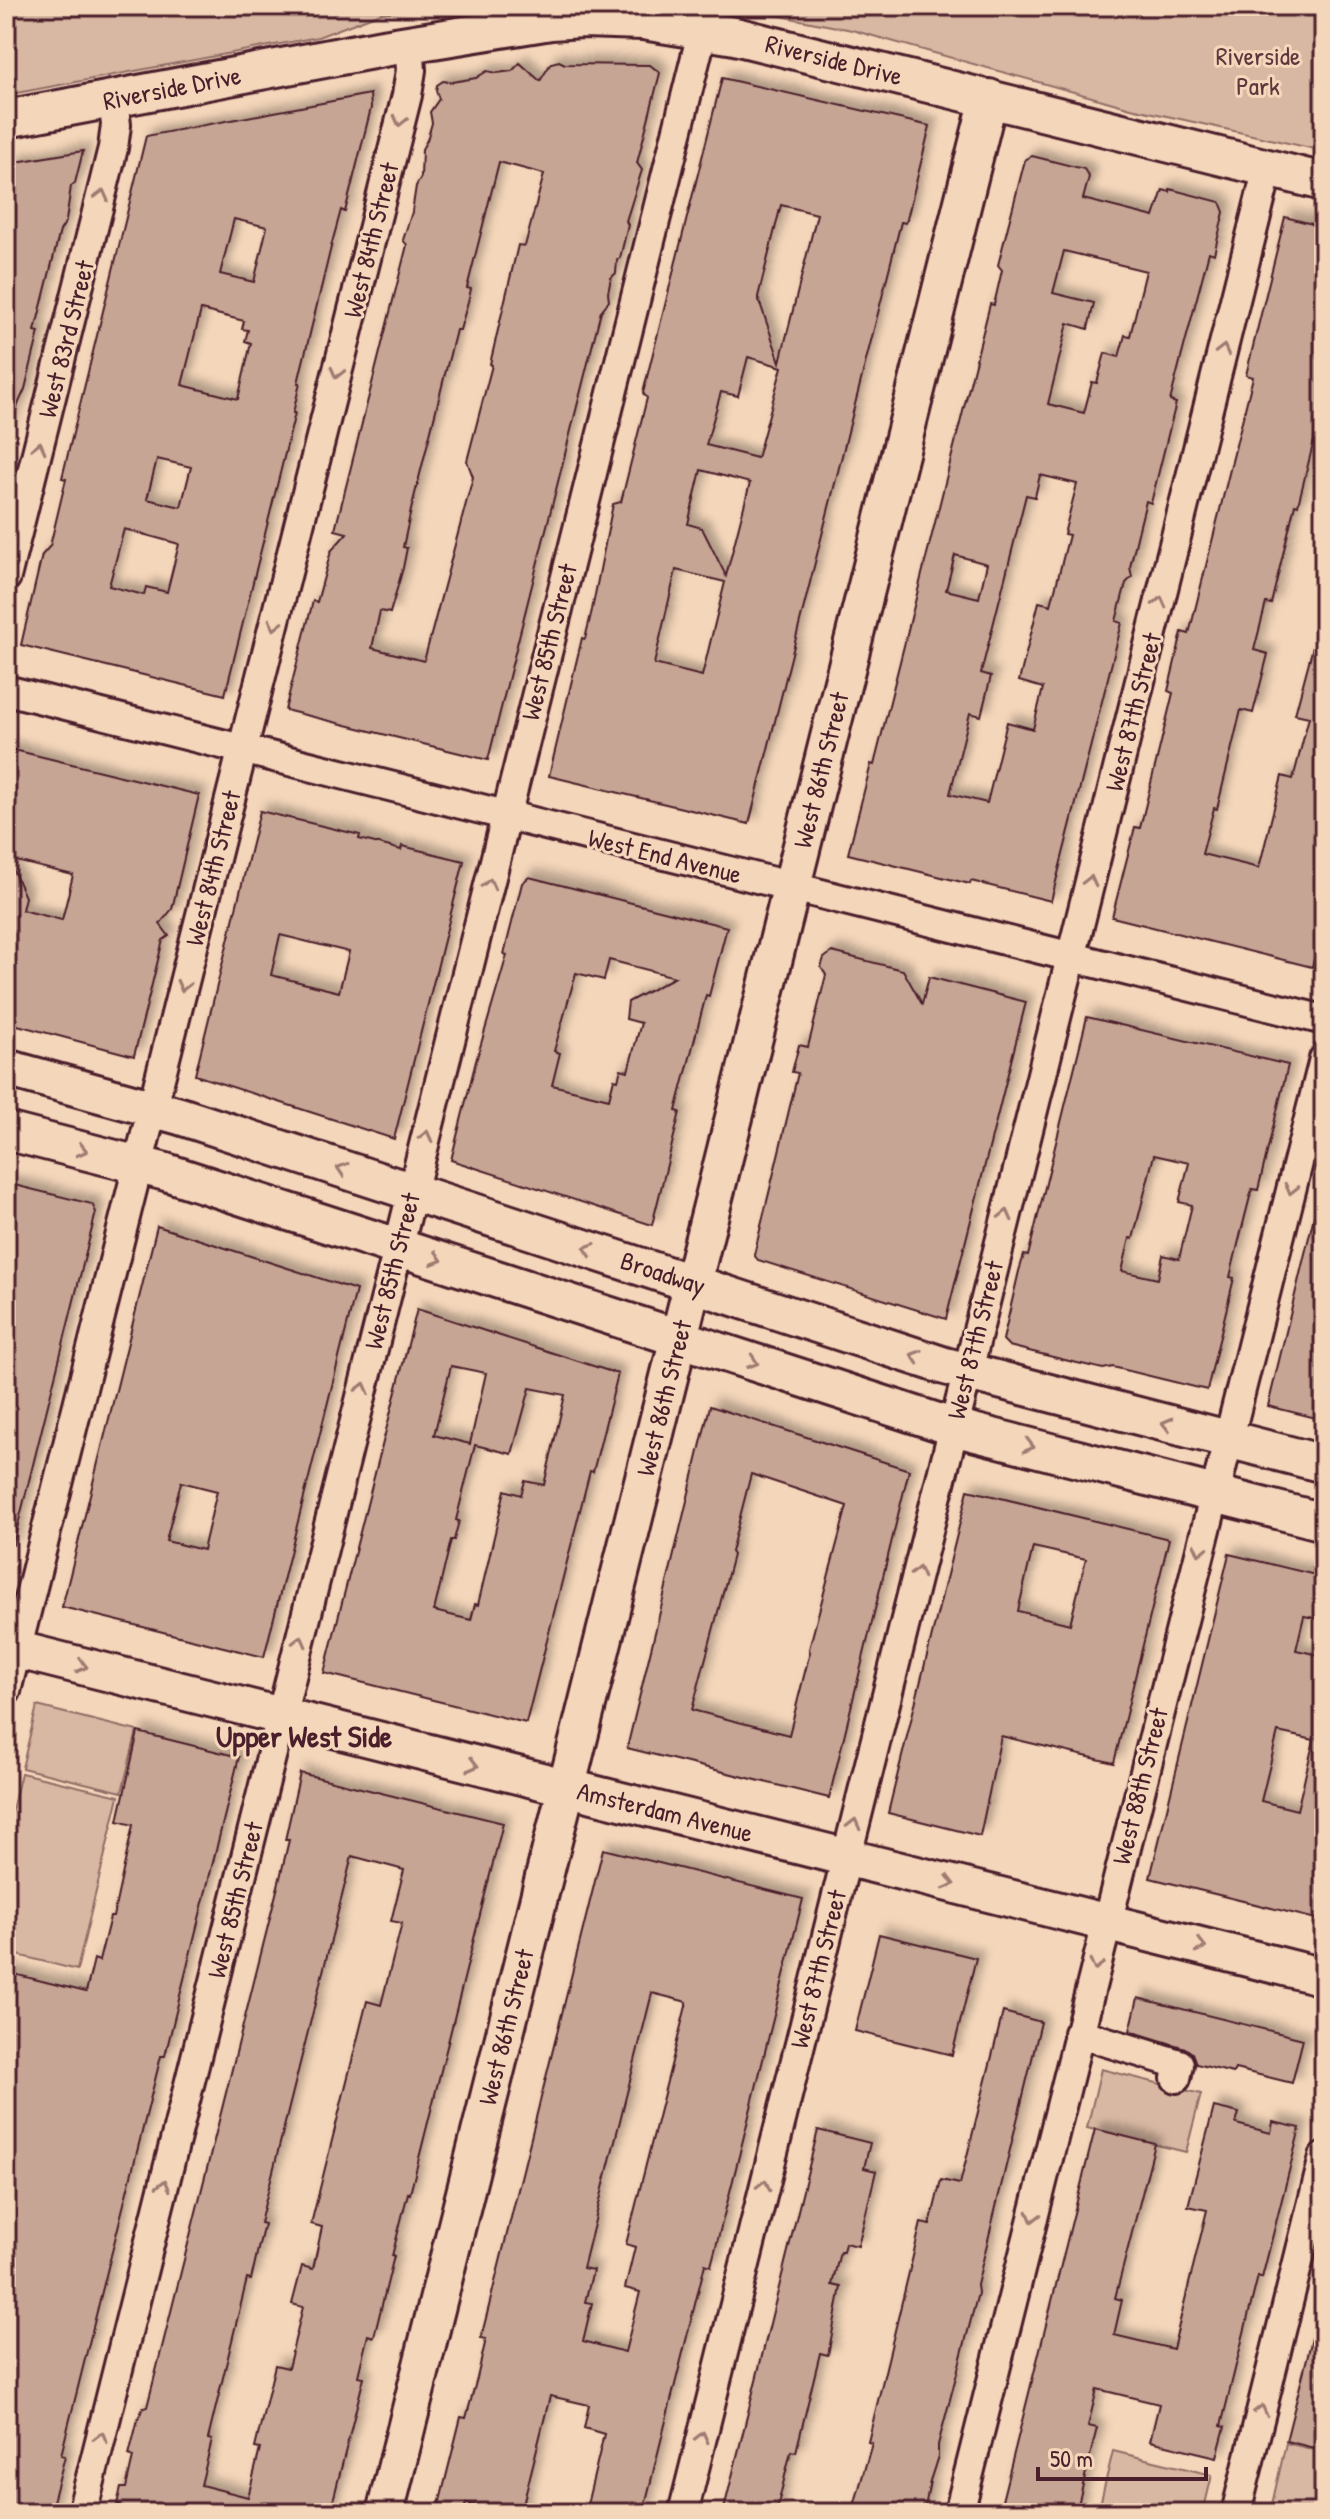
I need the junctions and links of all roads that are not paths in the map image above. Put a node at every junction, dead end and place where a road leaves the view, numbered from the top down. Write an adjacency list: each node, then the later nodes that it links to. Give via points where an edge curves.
1 (703, 29): 2 (main road, Riverside Drive, via 583,19); 3 (main road, Riverside Drive); 11 (street, West 85th Street)
2 (409, 44): 4 (main road, Riverside Drive); 10 (street, West 84th Street, one-way to 10, via 407,95)
3 (989, 98): 6 (main road, Riverside Drive); 12 (main road, West 86th Street)
4 (113, 99): 5 (main road, Riverside Drive); 8 (street, West 83rd Street, one-way to 4, via 113,148)
5 (6, 119)
6 (1268, 168): 7 (main road, Riverside Drive); 13 (street, West 87th Street, one-way to 6)
7 (1324, 182)
8 (6, 577)
9 (6, 690): 10 (street, West End Avenue)
10 (243, 750): 11 (street, West End Avenue); 17 (street, West 84th Street, one-way to 17)
11 (506, 815): 12 (street, West End Avenue); 20 (street, West 85th Street, one-way to 11)
12 (792, 887): 13 (street, West End Avenue); 22 (main road, West 86th Street)
13 (1071, 957): 14 (street, West End Avenue); 24 (street, West 87th Street, one-way to 13)
14 (1324, 1020)
15 (1324, 1059): 26 (street, West 88th Street, one-way to 26)
16 (6, 1068): 17 (main road, Broadway)
17 (152, 1108): 19 (street, West 84th Street); 20 (main road, Broadway, one-way to 17)
18 (6, 1131): 19 (main road, one-way to 19)
19 (137, 1164): 21 (main road); 30 (street, West 84th Street)
20 (412, 1191): 21 (street, West 85th Street); 22 (main road, Broadway, one-way to 20)
21 (399, 1246): 23 (main road, one-way to 23); 32 (street, West 85th Street, one-way to 21)
22 (692, 1283): 23 (main road, West 86th Street); 24 (main road, Broadway, one-way to 22)
23 (679, 1338): 25 (main road, one-way to 25); 33 (main road, West 86th Street)
24 (967, 1372): 25 (street, West 87th Street); 26 (main road, Broadway, one-way to 24)
25 (953, 1427): 28 (main road, one-way to 28); 34 (street, West 87th Street, one-way to 25)
26 (1228, 1439): 27 (main road, Broadway); 28 (street, West 88th Street)
27 (1324, 1464)
28 (1214, 1494): 29 (main road); 35 (street, West 88th Street, one-way to 35)
29 (1324, 1522)
30 (11, 1649): 31 (street, West 84th Street); 32 (main road, Amsterdam Avenue, one-way to 32)
31 (6, 1691)
32 (281, 1716): 33 (main road, Amsterdam Avenue, one-way to 33); 40 (street, West 85th Street, one-way to 32)
33 (566, 1787): 34 (main road, Amsterdam Avenue); 41 (main road, West 86th Street)
34 (846, 1857): 35 (main road, Amsterdam Avenue, one-way to 35); 42 (street, West 87th Street, one-way to 34)
35 (1106, 1922): 36 (main road, Amsterdam Avenue, one-way to 36); 37 (street, West 88th Street, one-way to 37)
36 (1324, 1977)
37 (1078, 2033): 38 (street, via 1179,2064); 43 (street, West 88th Street, one-way to 43)
38 (1176, 2078)
39 (1324, 2157): 44 (street, one-way to 39)
40 (82, 2513)
41 (385, 2513)
42 (683, 2513)
43 (959, 2513)
44 (1236, 2513)

